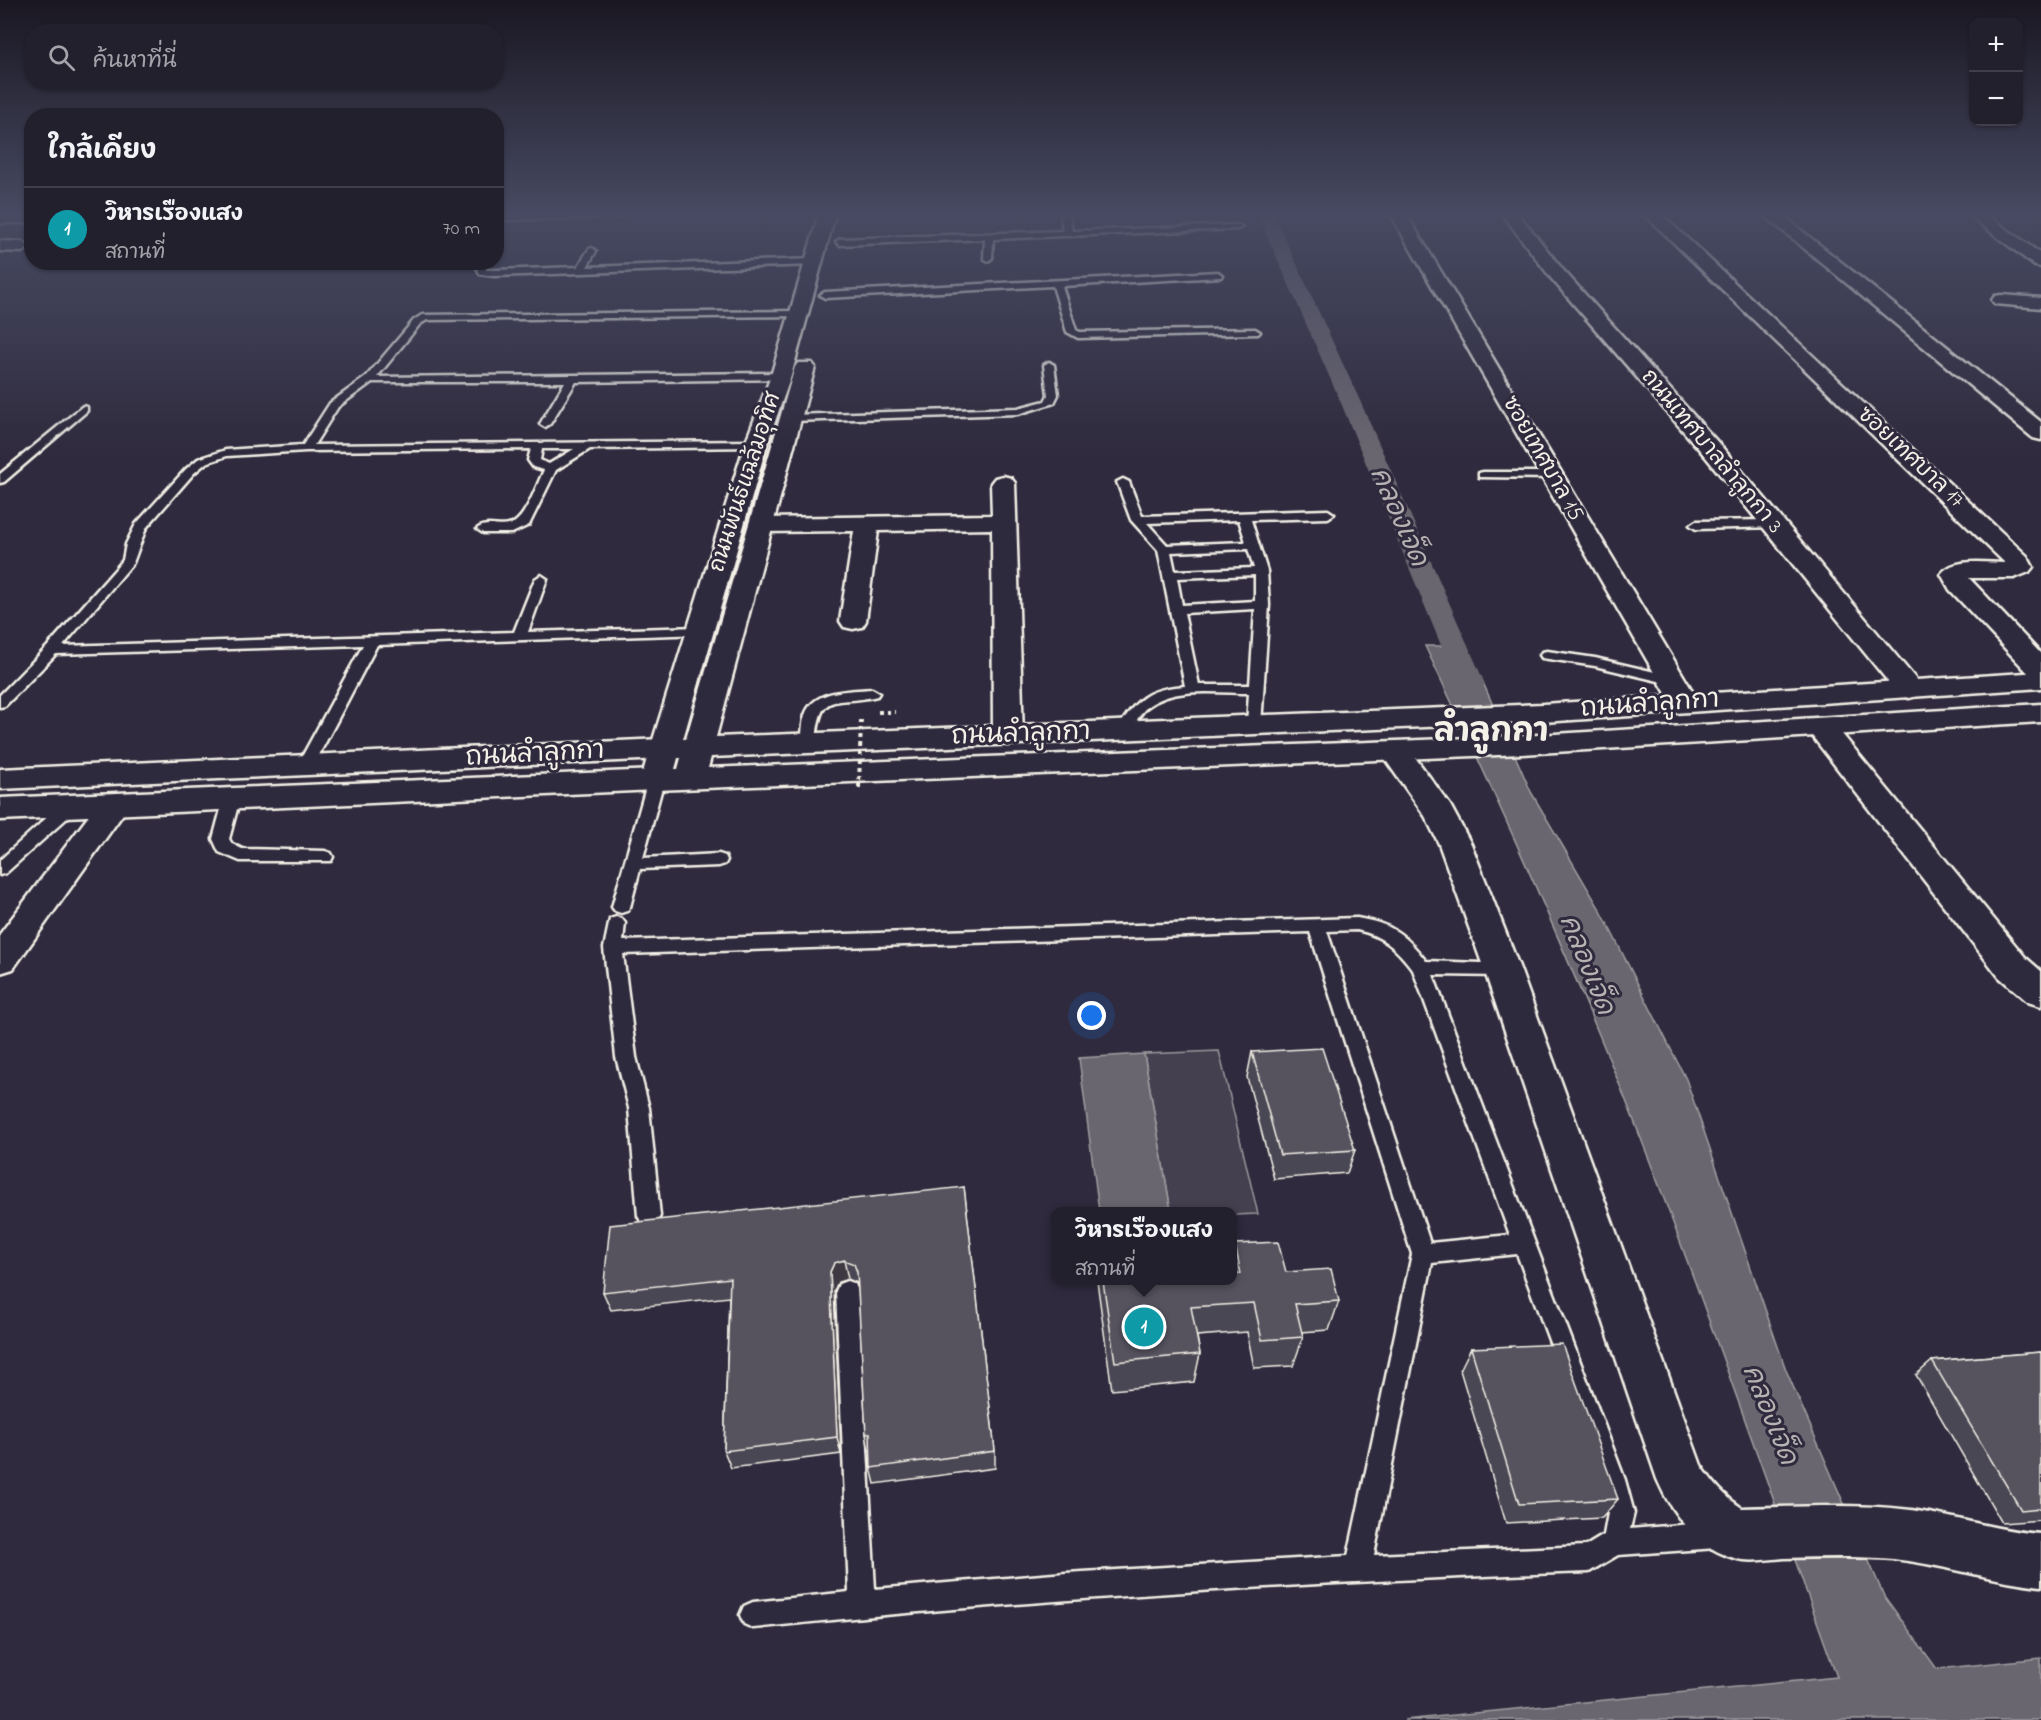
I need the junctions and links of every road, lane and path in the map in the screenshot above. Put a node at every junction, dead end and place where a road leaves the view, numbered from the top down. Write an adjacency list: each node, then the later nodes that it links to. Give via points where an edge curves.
1 (804, 295): 11 (street, ถนนพันธ์แฉล้มอุทิศ)
2 (837, 295): 8 (lane)
3 (1061, 295): 12 (lane, via 1072,332 1078,334)
4 (1446, 295): 27 (street, ซอยเทศบาล 15)
5 (1576, 295): 36 (street, ถนนเทศบาลลำลูกกา 3)
6 (1738, 295): 53 (street, ซอยเทศบาล 17, via 2018,561 2020,567 2014,570 1954,574 1959,585)
7 (1871, 295): 20 (street)
8 (825, 296): 18 (street, ถนนพันธ์แฉล้มอุทิศ)
9 (2001, 300): 10 (street)
10 (2041, 303)
11 (799, 314): 14 (street, ถนนพันธ์แฉล้มอุทิศ); 15 (lane, via 425,316)
12 (1255, 332)
13 (1049, 365): 18 (lane, via 1053,395 1049,403 1038,407 1018,411)
14 (781, 376): 16 (lane); 21 (street, ถนนพันธ์แฉล้มอุทิศ)
15 (370, 379): 16 (lane); 24 (lane, via 334,405)
16 (572, 379): 19 (lane)
17 (83, 409): 28 (lane)
18 (790, 418): 37 (street, ถนนพันธ์แฉล้มอุทิศ)
19 (545, 424)
20 (2041, 433)
21 (756, 444): 22 (lane); 48 (street, ถนนพันธ์แฉล้มอุทิศ)
22 (588, 446): 23 (lane); 25 (lane)
23 (537, 447): 24 (lane); 25 (lane, via 537,465)
24 (306, 448): 51 (lane, via 240,451 202,461 140,527 129,560)
25 (551, 468): 39 (lane, via 525,522 512,529)
26 (1483, 475): 27 (lane)
27 (1552, 476): 58 (street, ซอยเทศบาล 15)
28 (0, 480)
29 (1123, 482): 33 (lane)
30 (1003, 483): 34 (street)
31 (1328, 514): 32 (lane)
32 (1244, 516): 33 (lane); 40 (lane)
33 (1137, 520): 41 (lane)
34 (1004, 522): 35 (street); 66 (street)
35 (867, 524): 37 (street); 47 (street)
36 (1773, 524): 38 (lane); 57 (street, ถนนเทศบาลลำลูกกา 3)
37 (761, 525): 69 (street, ถนนพันธ์แฉล้มอุทิศ)
38 (1696, 525)
39 (483, 529)
40 (1254, 545): 41 (lane); 42 (lane)
41 (1164, 549): 43 (lane)
42 (1261, 571): 43 (lane); 45 (lane)
43 (1170, 575): 46 (lane)
44 (541, 579): 49 (lane)
45 (1262, 605): 46 (lane); 56 (lane)
46 (1176, 609): 55 (lane)
47 (853, 621)
48 (700, 631): 49 (lane); 70 (street, ถนนพันธ์แฉล้มอุทิศ)
49 (519, 637): 50 (lane)
50 (372, 641): 51 (lane); 71 (lane)
51 (52, 650): 60 (lane)
52 (1547, 655): 58 (lane, via 1595,663)
53 (2041, 670)
54 (2041, 680): 57 (street, ถนนลำลูกกา)
55 (1193, 688): 56 (lane); 65 (lane, via 1142,704)
56 (1255, 689): 63 (lane)
57 (1909, 689): 58 (street, ถนนลำลูกกา)
58 (1678, 691): 67 (street, ถนนลำลูกกา)
59 (872, 693): 68 (lane, via 822,702 813,711)
60 (0, 704)
61 (2041, 713): 64 (street, ถนนลำลูกกา)
62 (861, 718): 75 (path, bridge)
63 (1254, 725): 65 (street, ถนนลำลูกกา); 67 (street, ถนนลำลูกกา)
64 (1823, 730): 67 (street, ถนนลำลูกกา, via 1563,745); 91 (street, via 2012,966)
65 (1123, 731): 66 (street, ถนนลำลูกกา)
66 (1008, 736): 68 (street, ถนนลำลูกกา)
67 (1397, 741): 72 (street, ถนนลำลูกกา); 90 (street, via 1455,844)
68 (809, 744): 69 (street, ถนนลำลูกกา)
69 (699, 748): 70 (street, ถนนลำลูกกา); 72 (street, ถนนพันธ์แฉล้มอุทิศ)
70 (663, 749): 71 (street, ถนนลำลูกกา); 74 (street, ถนนพันธ์แฉล้มอุทิศ)
71 (305, 766): 73 (street, ถนนลำลูกกา)
72 (690, 778): 74 (street, ถนนลำลูกกา)
73 (0, 779)
74 (656, 780): 76 (street, ถนนลำลูกกา); 84 (lane)
75 (859, 788)
76 (232, 798): 77 (street, ถนนลำลูกกา); 82 (lane, via 220,839 225,848 240,855)
77 (114, 804): 78 (street, ถนนลำลูกกา); 88 (street)
78 (70, 806): 79 (street, ถนนลำลูกกา); 80 (lane)
79 (0, 809)
80 (19, 851): 81 (lane); 85 (lane)
81 (0, 852)
82 (325, 857)
83 (719, 860): 84 (lane)
84 (632, 864): 87 (lane)
85 (0, 869)
86 (1316, 925): 87 (lane); 89 (lane, via 1382,928 1402,943); 94 (lane)
87 (613, 948): 92 (lane, via 626,1057 639,1108)
88 (0, 960)
89 (1421, 968): 90 (lane); 93 (lane)
90 (1502, 969): 96 (street, via 1682,1479 1715,1522)
91 (2041, 992)
92 (649, 1216)
93 (1524, 1243): 94 (lane); 97 (lane, via 1613,1480 1621,1513)
94 (1423, 1254): 99 (lane)
95 (847, 1291): 100 (lane)
96 (1736, 1534): 97 (lane); 98 (street, via 1892,1534)
97 (1615, 1543): 99 (lane, via 1589,1558)
98 (2041, 1560)
99 (1359, 1566): 100 (lane)
100 (863, 1603): 101 (lane)
101 (753, 1615)

